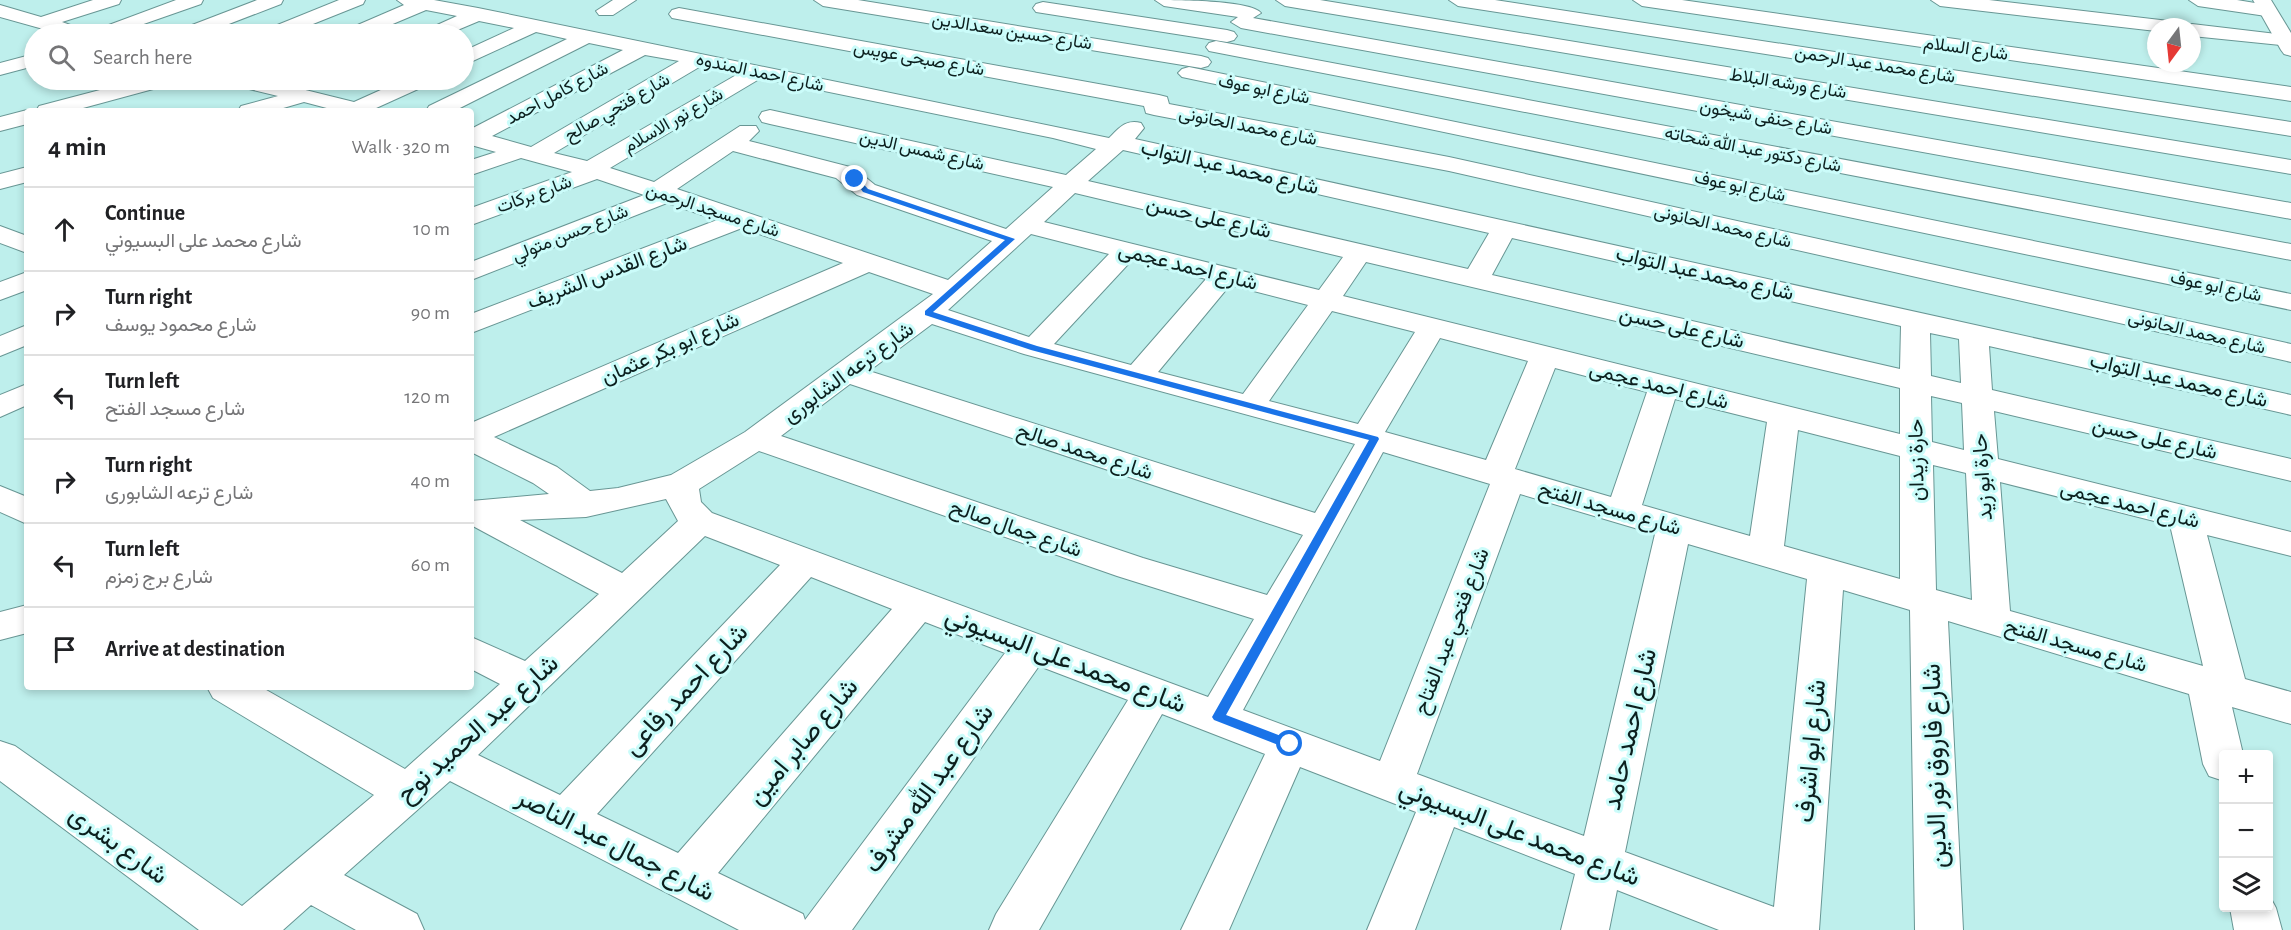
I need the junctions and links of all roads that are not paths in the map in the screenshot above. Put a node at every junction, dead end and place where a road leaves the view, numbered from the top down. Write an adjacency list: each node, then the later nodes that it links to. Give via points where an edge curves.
1 (112, 0): 23 (street)
2 (194, 0): 29 (street)
3 (274, 0): 30 (street)
4 (356, 0): 31 (street)
5 (627, 0): 22 (street)
6 (703, 0): 61 (street, شارع صبحى عويس, via 671,18)
7 (823, 0): 17 (street, شارع حسين سعدالدين)
8 (960, 0): 25 (street)
9 (1164, 0): 40 (street)
10 (1285, 0): 46 (street, شارع ورشه البلاط)
11 (1458, 0): 36 (street, شارع محمد عبد الرحمن)
12 (1642, 0): 19 (street, شارع السلام)
13 (1930, 0): 41 (street)
14 (1940, 0): 26 (street, via 2028,30)
15 (2198, 0): 20 (street)
16 (415, 2): 24 (street, شارع احمد المندوه); 32 (street)
17 (863, 3): 25 (street, شارع حسين سعدالدين)
18 (1048, 4): 38 (street); 40 (street)
19 (1695, 4): 41 (street, شارع السلام, via 1817,17)
20 (2264, 5): 42 (street)
21 (0, 11): 23 (street)
22 (606, 11)
23 (33, 14): 27 (street); 28 (street)
24 (478, 14): 33 (street); 35 (street, شارع احمد المندوه)
25 (935, 18): 38 (street, شارع حسين سعدالدين)
26 (2112, 20): 34 (street); 50 (street)
27 (0, 24)
28 (57, 24)
29 (127, 24)
30 (212, 24)
31 (297, 24)
32 (372, 24)
33 (456, 24)
34 (2147, 24)
35 (534, 26): 39 (street, شارع احمد المندوه); 44 (street)
36 (1655, 30): 46 (street); 51 (street, شارع محمد عبد الرحمن)
37 (2201, 31): 42 (street)
38 (1017, 32): 40 (street, شارع حسين سعدالدين)
39 (588, 36): 43 (street, شارع احمد المندوه); 67 (street)
40 (1227, 36): 57 (street, شارع حنفى شيخون); 61 (street, شارع ترعه الشابورى); 71 (street, شارع دكتور عبد الله شحاته); 79 (street, شارع ابو عوف)
41 (1936, 43): 50 (street, شارع السلام); 51 (street)
42 (2288, 45)
43 (642, 48): 45 (street, شارع احمد المندوه); 74 (street, شارع كامل احمد)
44 (474, 54)
45 (698, 59): 49 (street, شارع احمد المندوه); 78 (street, شارع فتحي صالح)
46 (1643, 59): 57 (street); 81 (street, شارع ورشه البلاط)
47 (24, 63): 48 (street)
48 (0, 69)
49 (756, 72): 52 (street, شارع احمد المندوه); 82 (street, شارع نور الاسلام)
50 (2128, 72): 58 (street, شارع السلام); 62 (street)
51 (1941, 75): 62 (street, شارع محمد عبد الرحمن)
52 (819, 85): 69 (street, شارع حسن متولي); 77 (street, شارع احمد المندوه)
53 (124, 90): 63 (street)
54 (282, 90): 59 (street)
55 (312, 90): 59 (street)
56 (399, 90): 66 (street)
57 (1629, 92): 71 (street); 87 (street, شارع حنفى شيخون)
58 (2291, 94)
59 (301, 95): 64 (street); 65 (street)
60 (2223, 103): 68 (street)
61 (1156, 105): 77 (street, شارع ترعه الشابورى); 111 (street, شارع محمد الحانونى, via 1449,164)
62 (2139, 106): 73 (street, شارع محمد عبد الرحمن)
63 (58, 108)
64 (259, 108)
65 (352, 108)
66 (364, 108)
67 (443, 108)
68 (2291, 113)
69 (770, 117): 76 (street, شارع حسن متولي); 85 (street, شارع شمس الدين)
70 (24, 118): 72 (street)
71 (1616, 123): 79 (street); 94 (street, شارع دكتور عبد الله شحاته)
72 (0, 124)
73 (2291, 129)
74 (474, 136)
75 (474, 139): 78 (street, شارع مسجد الرحمن)
76 (730, 143): 86 (street, شارع حسن متولي); 91 (street, شارع احمد عجمى, via 845,173 866,190)
77 (1116, 144): 85 (street, شارع ترعه الشابورى); 90 (street, شارع محمد عبد التواب)
78 (528, 153): 80 (street, شارع فتحي صالح); 82 (street, شارع مسجد الرحمن)
79 (1602, 157): 103 (street, شارع ابو عوف)
80 (474, 167)
81 (2291, 167)
82 (594, 170): 86 (street, شارع مسجد الرحمن); 88 (street, شارع بركات)
83 (24, 175): 84 (street)
84 (0, 182)
85 (1073, 185): 91 (street, شارع ترعه الشابورى); 93 (street, شارع على حسن)
86 (662, 192): 89 (street, شارع مسجد الرحمن); 96 (street, شارع حسن متولي)
87 (2291, 211)
88 (474, 216)
89 (743, 219): 95 (street, شارع مسجد الرحمن); 105 (street, شارع القدس الشريف)
90 (1504, 229): 98 (street); 104 (street, شارع محمد عبد التواب)
91 (1019, 232): 92 (street, شارع احمد عجمى); 102 (street, شارع ترعه الشابورى)
92 (1127, 250): 97 (street, شارع احمد عجمى); 110 (street)
93 (1360, 252): 98 (street, شارع على حسن); 101 (street)
94 (2291, 252)
95 (869, 262): 102 (street, شارع مسجد الرحمن); 123 (street, شارع ابو بكر عثمان)
96 (474, 271)
97 (1224, 275): 101 (street, شارع احمد عجمى); 114 (street)
98 (1476, 279): 115 (street, شارع على حسن)
99 (24, 281): 100 (street)
100 (0, 292)
101 (1325, 301): 106 (street, شارع احمد عجمى); 119 (street)
102 (940, 302): 110 (street, شارع مسجد الفتح); 113 (street, شارع ترعه الشابورى)
103 (2291, 302)
104 (1915, 321): 107 (street, شارع محمد عبد التواب); 115 (street, حارة زيدان)
105 (474, 323)
106 (1432, 327): 112 (street, شارع احمد عجمى); 124 (street)
107 (1973, 333): 118 (street, حارة ابو زيد); 121 (street, شارع محمد عبد التواب)
108 (24, 335): 109 (street)
109 (0, 347)
110 (1034, 348): 114 (street, شارع مسجد الفتح)
111 (2291, 353)
112 (1545, 356): 116 (street, شارع احمد عجمى); 130 (street, شارع فتحي عبد الفتاح)
113 (846, 373): 126 (street, شارع ترعه الشابورى); 140 (street, شارع محمد صالح)
114 (1137, 377): 119 (street, شارع مسجد الفتح)
115 (1916, 381): 118 (street, شارع على حسن); 127 (street, حارة زيدان)
116 (1664, 386): 122 (street, شارع احمد عجمى); 135 (street)
117 (24, 395): 120 (street)
118 (1977, 395): 128 (street, حارة ابو زيد); 129 (street, شارع على حسن)
119 (1251, 405): 124 (street, شارع مسجد الفتح)
120 (0, 407)
121 (2289, 410)
122 (1784, 416): 127 (street, شارع احمد عجمى); 142 (street)
123 (474, 436)
124 (1370, 438): 130 (street, شارع مسجد الفتح); 140 (street)
125 (474, 439): 133 (street, via 545,475)
126 (756, 440): 131 (street, شارع ترعه الشابورى); 148 (street, شارع جمال صالح, via 1091,554)
127 (1916, 450): 128 (street, شارع احمد عجمى); 146 (street, حارة زيدان)
128 (1982, 466): 137 (street, شارع احمد عجمى); 150 (street, حارة ابو زيد)
129 (2291, 470)
130 (1503, 477): 135 (street, شارع مسجد الفتح); 164 (street, شارع فتحي عبد الفتاح)
131 (682, 484): 133 (street, شارع ترعه الشابورى); 138 (street, شارع محمد على البسيوني, via 681,498 688,511)
132 (0, 497): 134 (street)
133 (586, 504): 136 (street, شارع ترعه الشابورى)
134 (24, 510)
135 (1623, 512): 139 (street, شارع مسجد الفتح)
136 (474, 513): 145 (street)
137 (2185, 518): 141 (street, شارع احمد عجمى); 155 (street)
138 (700, 520): 143 (street, شارع محمد على البسيوني); 145 (street, شارع عبد الحميد نوح)
139 (1674, 527): 142 (street, شارع مسجد الفتح); 168 (street, شارع احمد حامد)
140 (1324, 529): 148 (street)
141 (2291, 544)
142 (1765, 554): 144 (street, شارع مسجد الفتح)
143 (806, 560): 147 (street, شارع محمد على البسيوني); 167 (street, شارع احمد رفاعى)
144 (1826, 572): 146 (street, شارع مسجد الفتح); 182 (street, شارع ابو اشرف)
145 (625, 591): 154 (street, شارع عبد الحميد نوح)
146 (1923, 600): 150 (street, شارع مسجد الفتح); 183 (street, شارع فاروق نور الدين)
147 (919, 603): 152 (street, شارع محمد على البسيوني); 170 (street, شارع صابر امين)
148 (1277, 612): 159 (street)
149 (24, 620): 151 (street)
150 (1992, 620): 155 (street, شارع مسجد الفتح)
151 (0, 626)
152 (1032, 646): 157 (street, شارع محمد على البسيوني); 176 (street, شارع عبد الله مشرف)
153 (474, 654): 154 (street)
154 (529, 681): 163 (street, شارع عبد الحميد نوح)
155 (2218, 686): 158 (street, شارع مسجد الفتح); 161 (street)
156 (231, 690): 165 (street)
157 (1154, 692): 159 (street, شارع محمد على البسيوني); 177 (street)
158 (2291, 708)
159 (1218, 717): 160 (street, شارع محمد على البسيوني)
160 (1290, 744): 164 (street, شارع محمد على البسيوني); 178 (street)
161 (2222, 750)
162 (0, 758): 172 (street, شارع بشرى)
163 (446, 759): 165 (street, شارع عبد الحميد نوح); 167 (street, شارع جمال عبد الناصر)
164 (1392, 783): 166 (street, شارع محمد على البسيوني)
165 (407, 792): 169 (street, شارع عبد الحميد نوح)
166 (1442, 802): 168 (street, شارع محمد على البسيوني); 179 (street)
167 (565, 819): 170 (street, شارع جمال عبد الناصر)
168 (1600, 863): 180 (street, شارع احمد حامد); 181 (street, شارع محمد على البسيوني)
169 (308, 879): 173 (street, شارع عبد الحميد نوح); 174 (street)
170 (685, 879): 175 (street, شارع جمال عبد الناصر)
171 (2254, 912): 184 (street)
172 (237, 930)
173 (249, 930)
174 (400, 930)
175 (786, 930)
176 (824, 930)
177 (1013, 930)
178 (1205, 930)
179 (1391, 930)
180 (1585, 930)
181 (1776, 930)
182 (1795, 930)
183 (1939, 930)
184 (2258, 930)

